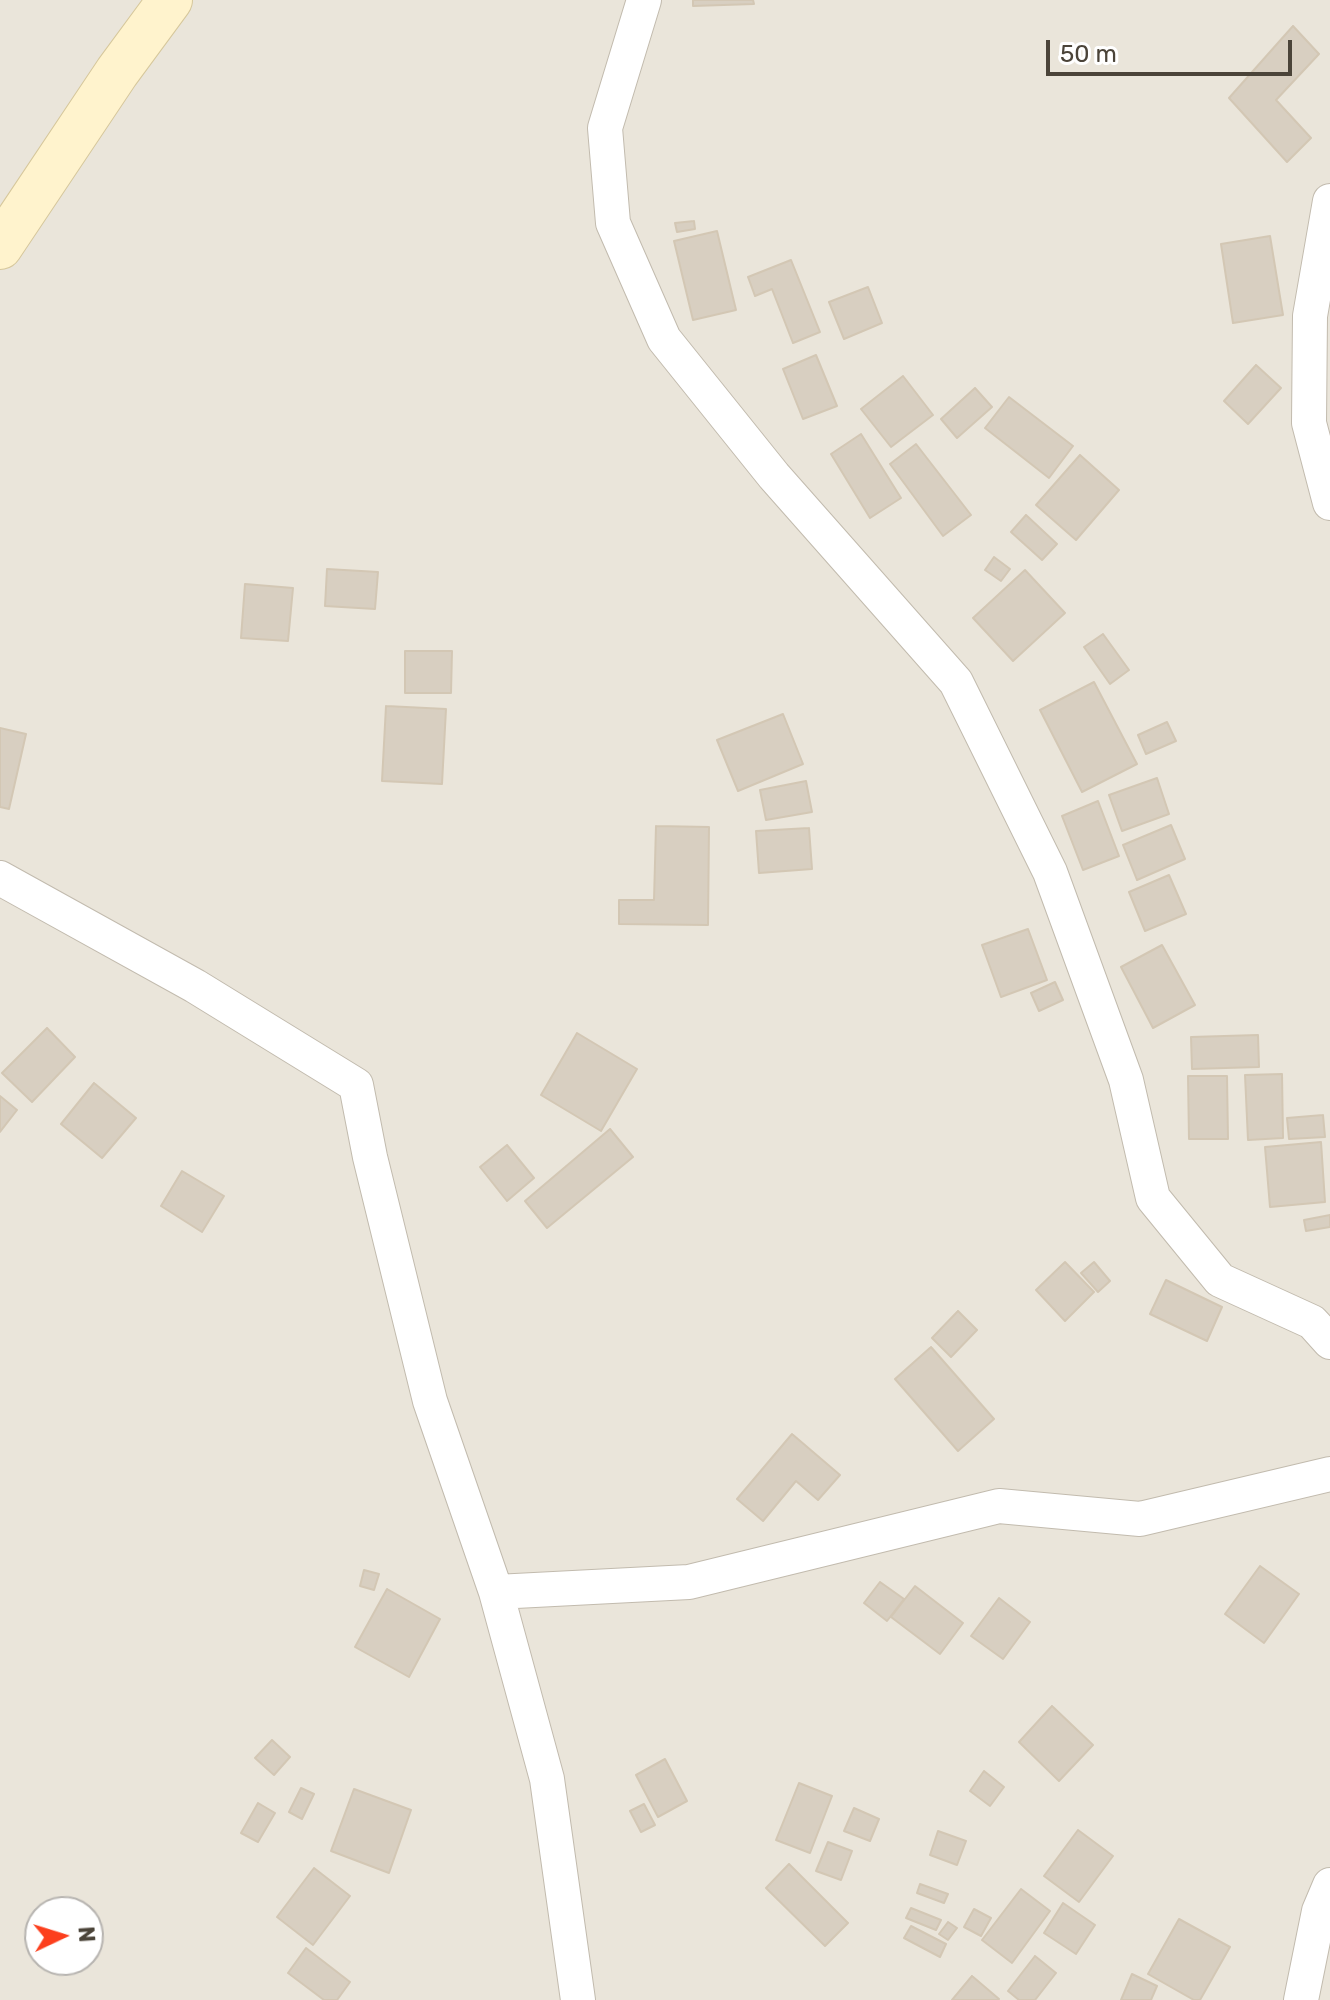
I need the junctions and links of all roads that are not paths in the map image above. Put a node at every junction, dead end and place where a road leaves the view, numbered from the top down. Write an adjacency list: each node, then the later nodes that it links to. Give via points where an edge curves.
1 (170, 0): 4 (street)
2 (644, 0): 7 (street, via 605,128 613,223 664,339 774,476 956,682 1050,872 1126,1080 1153,1198 1220,1280 1312,1322)
3 (1330, 201): 5 (street, via 1310,316 1309,423)
4 (0, 247)
5 (1330, 503)
6 (0, 878): 9 (street, via 195,986 356,1085 430,1401)
7 (1330, 1342)
8 (1330, 1474): 9 (street, via 1140,1519 999,1506 689,1582)
9 (496, 1592): 11 (street, via 547,1779)
10 (1330, 1885): 12 (street, via 1319,1911)
11 (578, 2000)
12 (1301, 2000)

